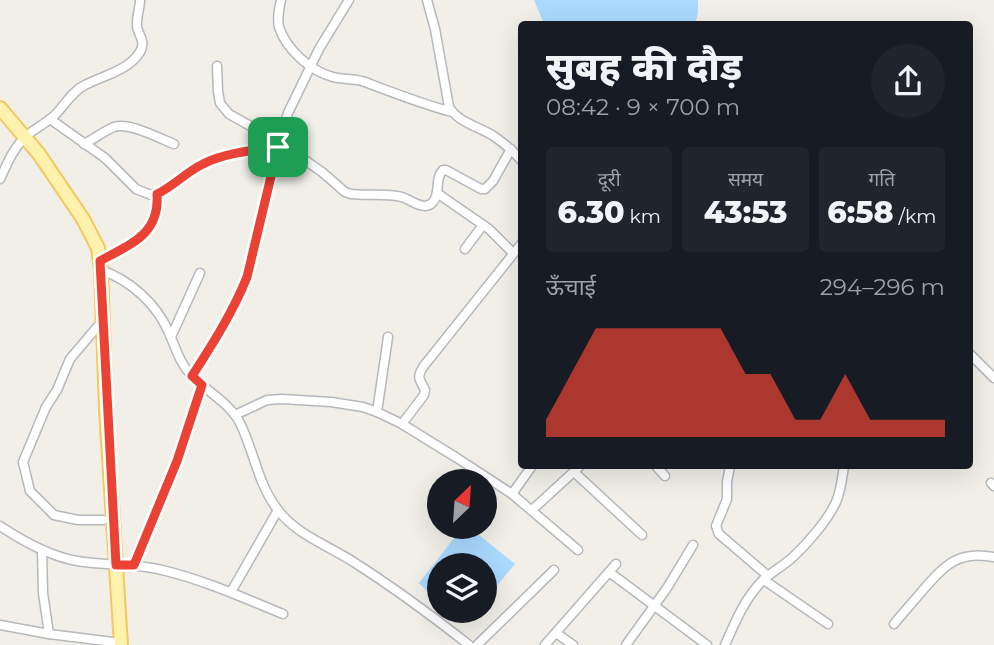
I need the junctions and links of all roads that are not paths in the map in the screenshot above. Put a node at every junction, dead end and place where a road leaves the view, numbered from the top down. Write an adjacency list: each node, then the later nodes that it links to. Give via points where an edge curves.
1 (140, 0): 9 (street, via 139,52 121,69 78,89)
2 (281, 0): 6 (street, via 279,26)
3 (349, 0): 6 (street)
4 (427, 0): 8 (street)
5 (217, 66): 13 (street, via 224,109)
6 (310, 66): 8 (street); 13 (street)
7 (0, 108): 10 (main road)
8 (452, 112): 14 (street)
9 (50, 119): 10 (street); 11 (street)
10 (25, 137): 16 (street); 23 (main road, via 83,219 95,241)
11 (84, 144): 12 (street, via 120,126); 18 (street, via 106,158 136,189)
12 (174, 144)
13 (278, 144): 17 (street, via 351,194 402,197 426,206); 18 (street, via 205,162); 29 (street, via 242,291)
14 (511, 149): 15 (street); 17 (street, via 485,189 443,170)
15 (518, 157)
16 (0, 179)
17 (437, 193): 19 (street)
18 (157, 194): 23 (street, via 157,212 143,236)
19 (483, 225): 21 (street); 22 (street)
20 (518, 247): 22 (street)
21 (465, 249)
22 (513, 253): 34 (street, via 423,367 418,375 424,395)
23 (100, 265): 25 (main road); 26 (street, via 134,288)
24 (200, 273): 26 (street)
25 (103, 320): 44 (street, via 70,359 23,462 30,491 54,515); 52 (main road)
26 (171, 337): 29 (street)
27 (388, 337): 32 (street)
28 (973, 357): 30 (street)
29 (192, 376): 31 (street)
30 (994, 378)
31 (202, 385): 33 (street); 53 (street)
32 (377, 412): 33 (street, via 331,401 282,399 267,400); 34 (street)
33 (235, 415): 42 (street)
34 (402, 424): 41 (street)
35 (530, 469): 41 (street)
36 (577, 469): 43 (street); 46 (street)
37 (659, 469): 40 (street)
38 (729, 469): 56 (street, via 727,499 717,530)
39 (844, 469): 56 (street, via 835,504 794,556)
40 (665, 476)
41 (512, 494): 43 (street)
42 (278, 510): 57 (street); 66 (street, via 292,525 378,578)
43 (532, 510): 48 (street)
44 (103, 520)
45 (0, 526): 49 (street)
46 (642, 535)
47 (693, 545): 58 (street)
48 (578, 550)
49 (42, 551): 52 (street, via 76,561); 64 (street)
50 (994, 557): 61 (street, via 963,557 942,569)
51 (616, 564): 55 (street)
52 (116, 565): 53 (street); 65 (main road)
53 (134, 565): 57 (street)
54 (554, 570): 67 (street)
55 (609, 572): 58 (street); 63 (street)
56 (766, 578): 60 (street); 72 (street, via 749,597)
57 (231, 592): 59 (street)
58 (654, 605): 70 (street); 71 (street)
59 (283, 614)
60 (828, 624)
61 (894, 624)
62 (0, 625): 64 (street)
63 (556, 633): 68 (street); 69 (street)
64 (49, 635): 65 (street)
65 (121, 644)
66 (469, 645)
67 (477, 645)
68 (545, 645)
69 (573, 645)
70 (626, 645)
71 (707, 645)
72 (725, 645)

